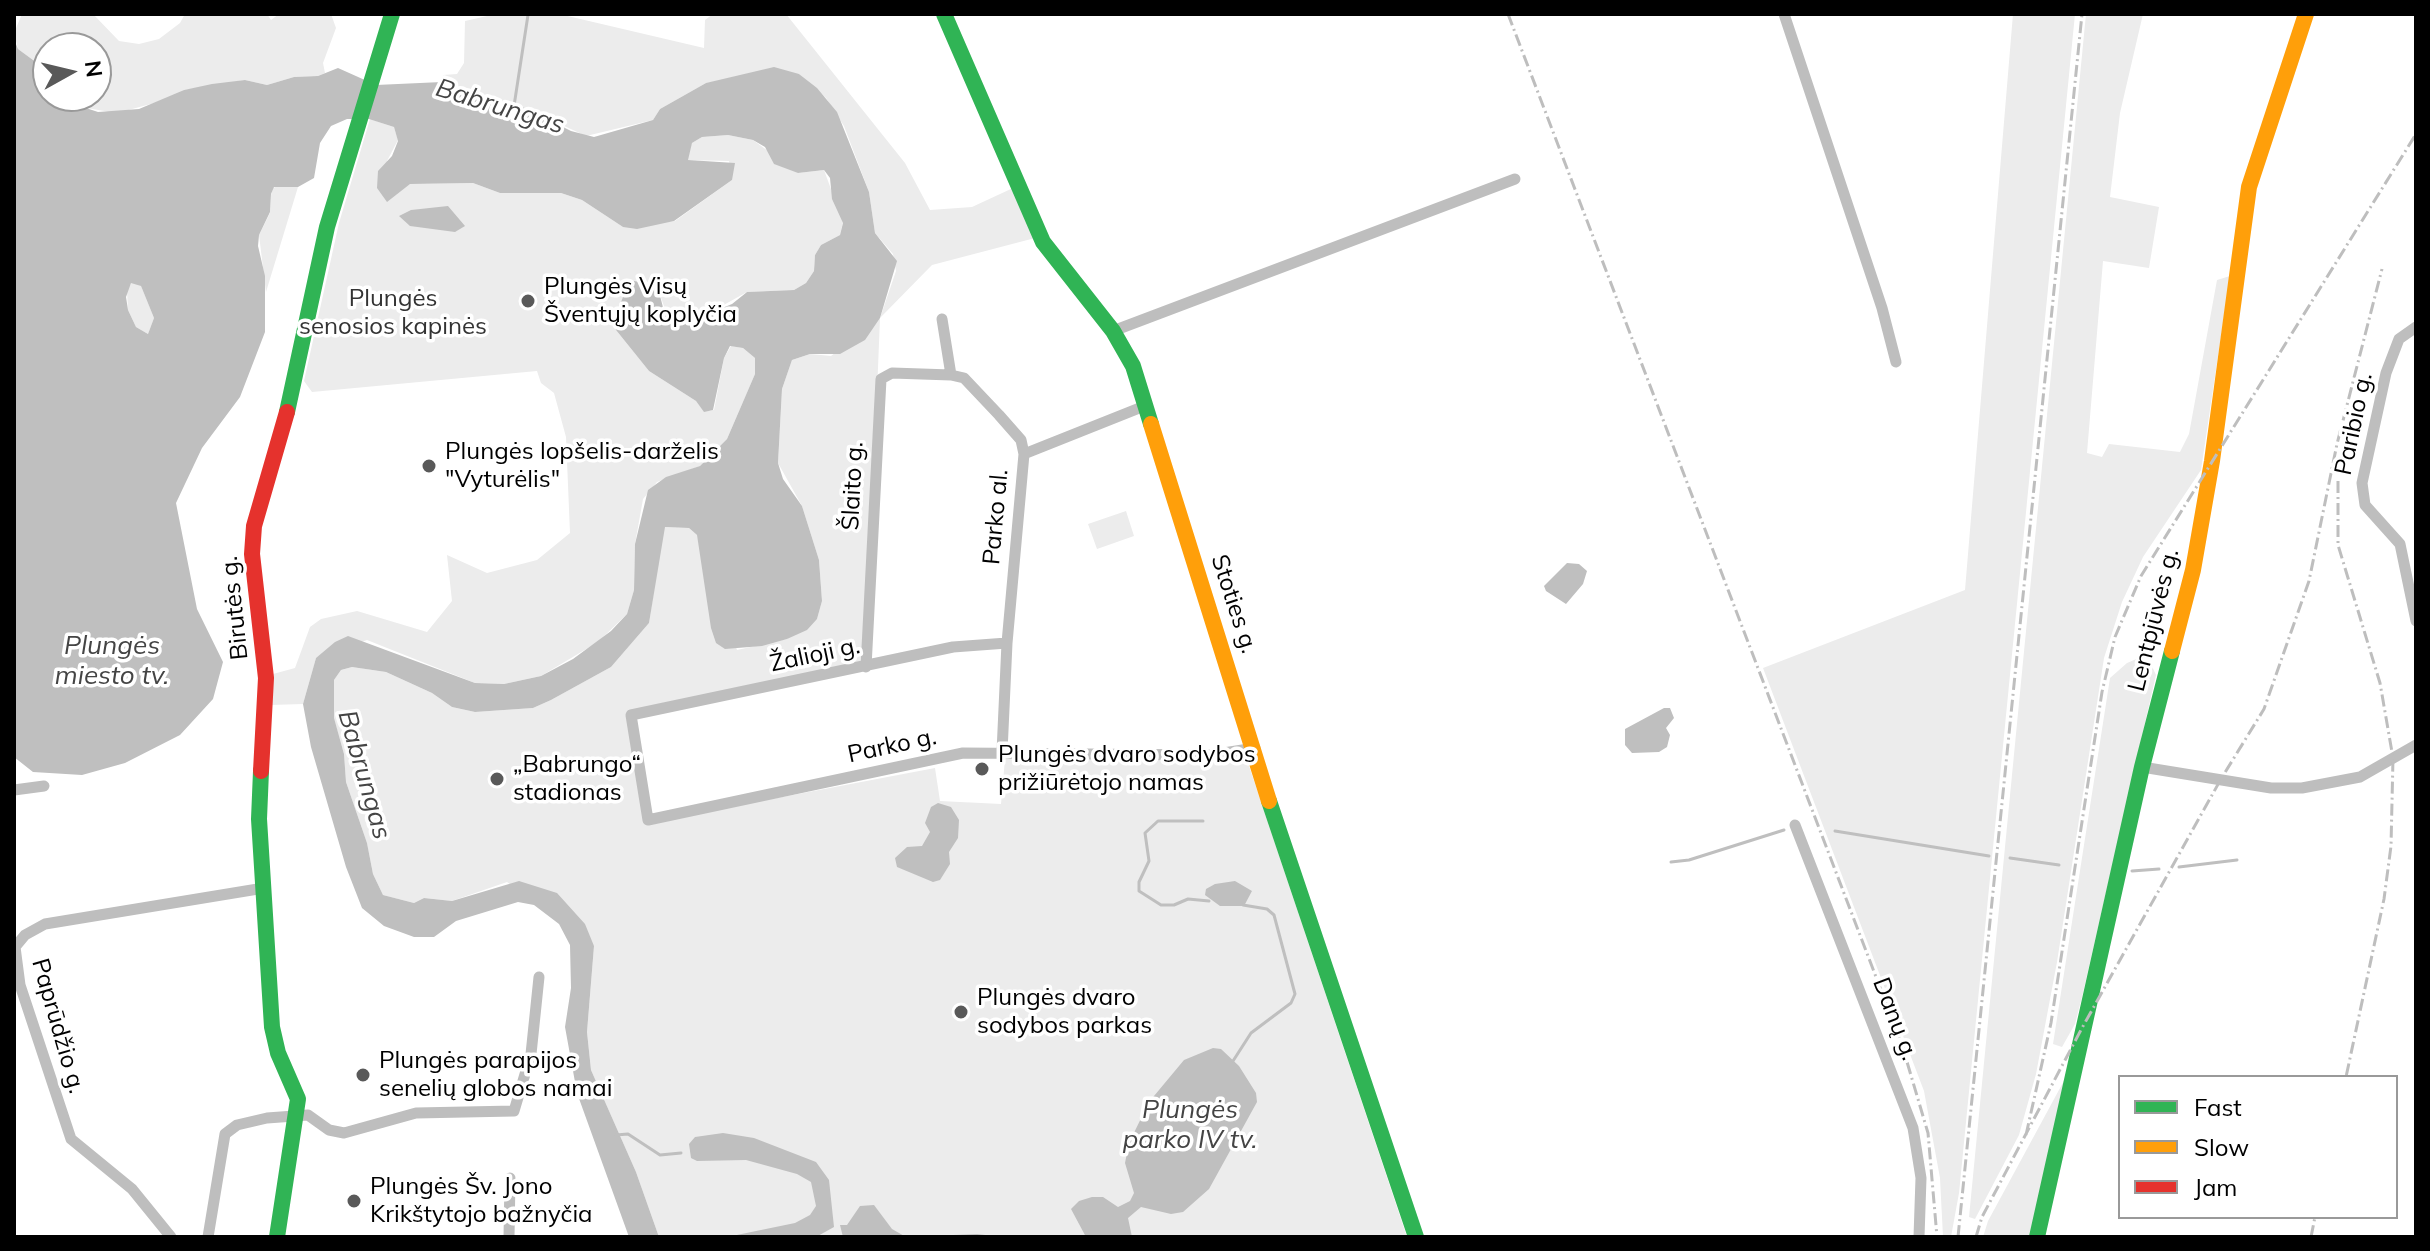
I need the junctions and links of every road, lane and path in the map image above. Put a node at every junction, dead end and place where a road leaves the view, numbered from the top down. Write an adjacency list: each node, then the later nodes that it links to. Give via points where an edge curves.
1 (392, 14): 24 (main road, Birutės g., via 327,227 288,407 254,526 252,554 266,678 259,799)
2 (944, 14): 8 (main road, Stoties g., via 1043,242)
3 (1784, 14): 9 (street)
4 (2306, 14): 20 (main road, Lentpjūvės g., via 2249,187 2193,570)
5 (1515, 179): 8 (street)
6 (942, 319): 10 (street)
7 (2416, 327): 13 (street, Paribio g., via 2399,339 2386,373 2362,483 2365,505 2400,544)
8 (1113, 331): 11 (main road, Stoties g.)
9 (1896, 362)
10 (951, 375): 12 (street, Parko al., via 964,378 990,405 1021,440); 15 (street, Šlaito g., via 892,373 881,379)
11 (1147, 405): 12 (street); 18 (main road, Stoties g.)
12 (1024, 454): 14 (street, Parko al.)
13 (2416, 621)
14 (1007, 643): 15 (street, Žalioji g., via 953,647); 19 (street, Parko al.)
15 (866, 667): 16 (street, Žalioji g.)
16 (631, 715): 19 (street, Parko g., via 648,820 963,753)
17 (2416, 745): 20 (street, via 2360,777 2302,788 2271,788)
18 (1255, 748): 19 (street, Parko g., via 1211,755); 33 (main road, Stoties g.)
19 (1002, 752)
20 (2142, 767): 35 (main road, Lentpjūvės g.)
21 (44, 786): 22 (street)
22 (14, 790)
23 (1795, 825): 34 (street, Danų g., via 1913,1128 1921,1178)
24 (264, 888): 25 (street, Paprūdžio g., via 45,924); 27 (main road, Birutės g., via 272,1027 297,1092)
25 (14, 947): 29 (street, Paprūdžio g., via 20,985 71,1139 132,1189)
26 (539, 977): 27 (street, via 531,1054 514,1111 416,1113 344,1133 329,1130 308,1115)
27 (296, 1115): 30 (street, via 237,1125 225,1134); 31 (main road)
28 (510, 1178): 32 (street)
29 (171, 1237)
30 (208, 1237)
31 (277, 1237)
32 (509, 1237)
33 (1416, 1237)
34 (1919, 1237)
35 (2037, 1237)

